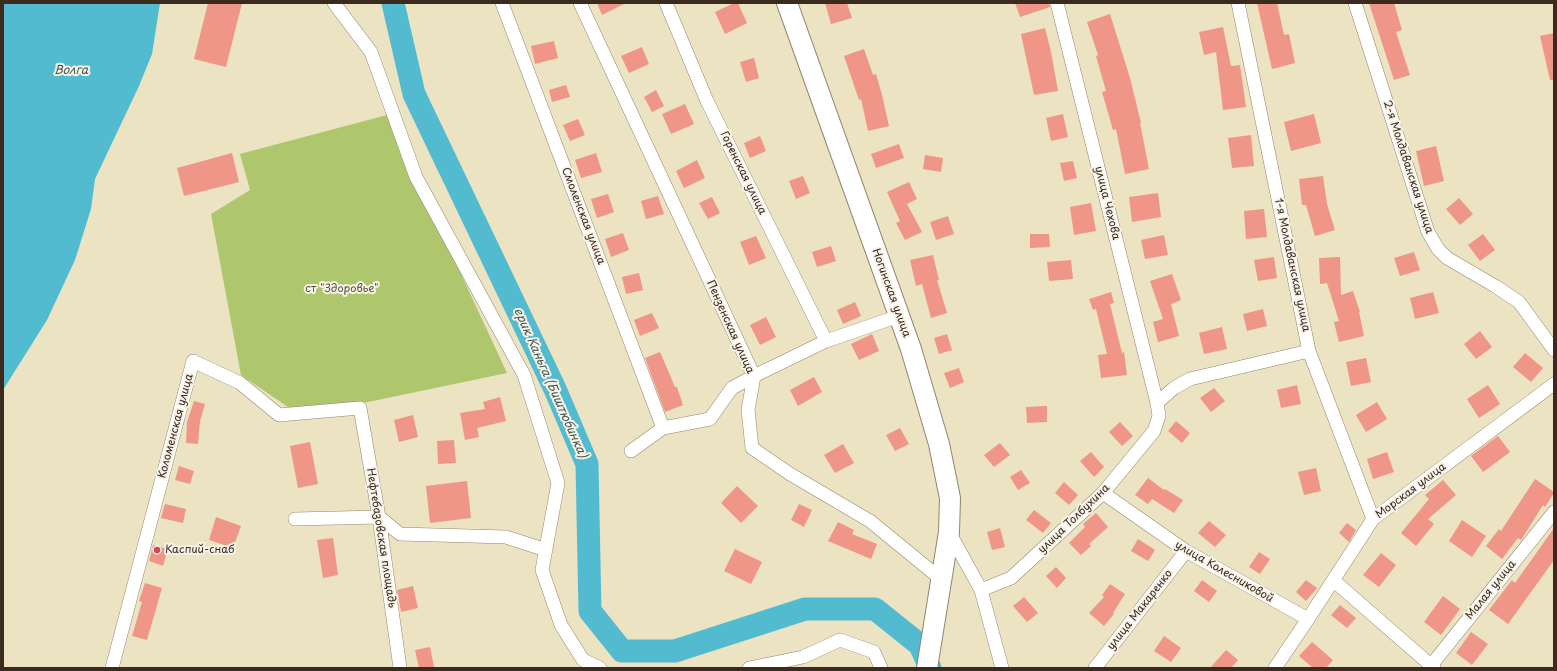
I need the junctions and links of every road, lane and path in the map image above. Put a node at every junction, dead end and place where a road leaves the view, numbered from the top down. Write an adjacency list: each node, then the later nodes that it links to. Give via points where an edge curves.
1 (334, 3): 25 (street, via 371,52 416,177 524,375 558,484)
2 (502, 3): 17 (street, Смоленская улица)
3 (580, 3): 13 (street, Пензенская улица)
4 (666, 3): 10 (street, Горенская улица, via 707,101)
5 (787, 3): 9 (main road, Ногинская улица)
6 (1057, 3): 15 (street, улица Чехова)
7 (1238, 3): 12 (street, 1-я Молдаванская улица)
8 (1355, 3): 11 (street, 2-я Молдаванская улица, via 1428,232 1447,258 1519,302)
9 (899, 316): 10 (street); 24 (main road, Ногинская улица, via 939,444 950,498)
10 (826, 341): 13 (street)
11 (1554, 350)
12 (1309, 351): 15 (street, via 1190,379 1174,388); 23 (street, 1-я Молдаванская улица)
13 (754, 376): 17 (street, via 732,388 710,419); 28 (street, Пензенская улица, via 748,410 752,448 790,474 870,521)
14 (1554, 384): 23 (street, Морская улица)
15 (1157, 403): 19 (street, улица Толбухина, via 1158,416 1154,431)
16 (360, 408): 21 (street, Нефтебазовская площадь); 32 (street, Коломенская улица, via 279,415 240,383 193,361)
17 (663, 428): 18 (street)
18 (631, 451)
19 (1103, 493): 26 (street, улица Колесниковой); 29 (street, улица Толбухина, via 1011,578)
20 (1554, 512): 31 (street, Малая улица)
21 (379, 517): 22 (street); 25 (street, via 400,534 506,537); 33 (street, Нефтебазовская площадь)
22 (295, 519)
23 (1373, 519): 27 (street, Морская улица)
24 (948, 532): 28 (main road, Ногинская улица); 29 (street)
25 (546, 550): 34 (street, via 542,570 561,625 583,660)
26 (1186, 551): 30 (street, улица Колесниковой); 39 (street, улица Макаренко)
27 (1333, 580): 30 (street, Морская улица); 31 (street)
28 (940, 585): 37 (main road, Ногинская улица)
29 (981, 590): 38 (street)
30 (1308, 619): 40 (street, Морская улица)
31 (1432, 667)
32 (112, 668)
33 (400, 668)
34 (600, 668)
35 (749, 668): 36 (street, via 803,657 840,640 874,652)
36 (880, 668)
37 (927, 668)
38 (1002, 668)
39 (1095, 668)
40 (1275, 668)

